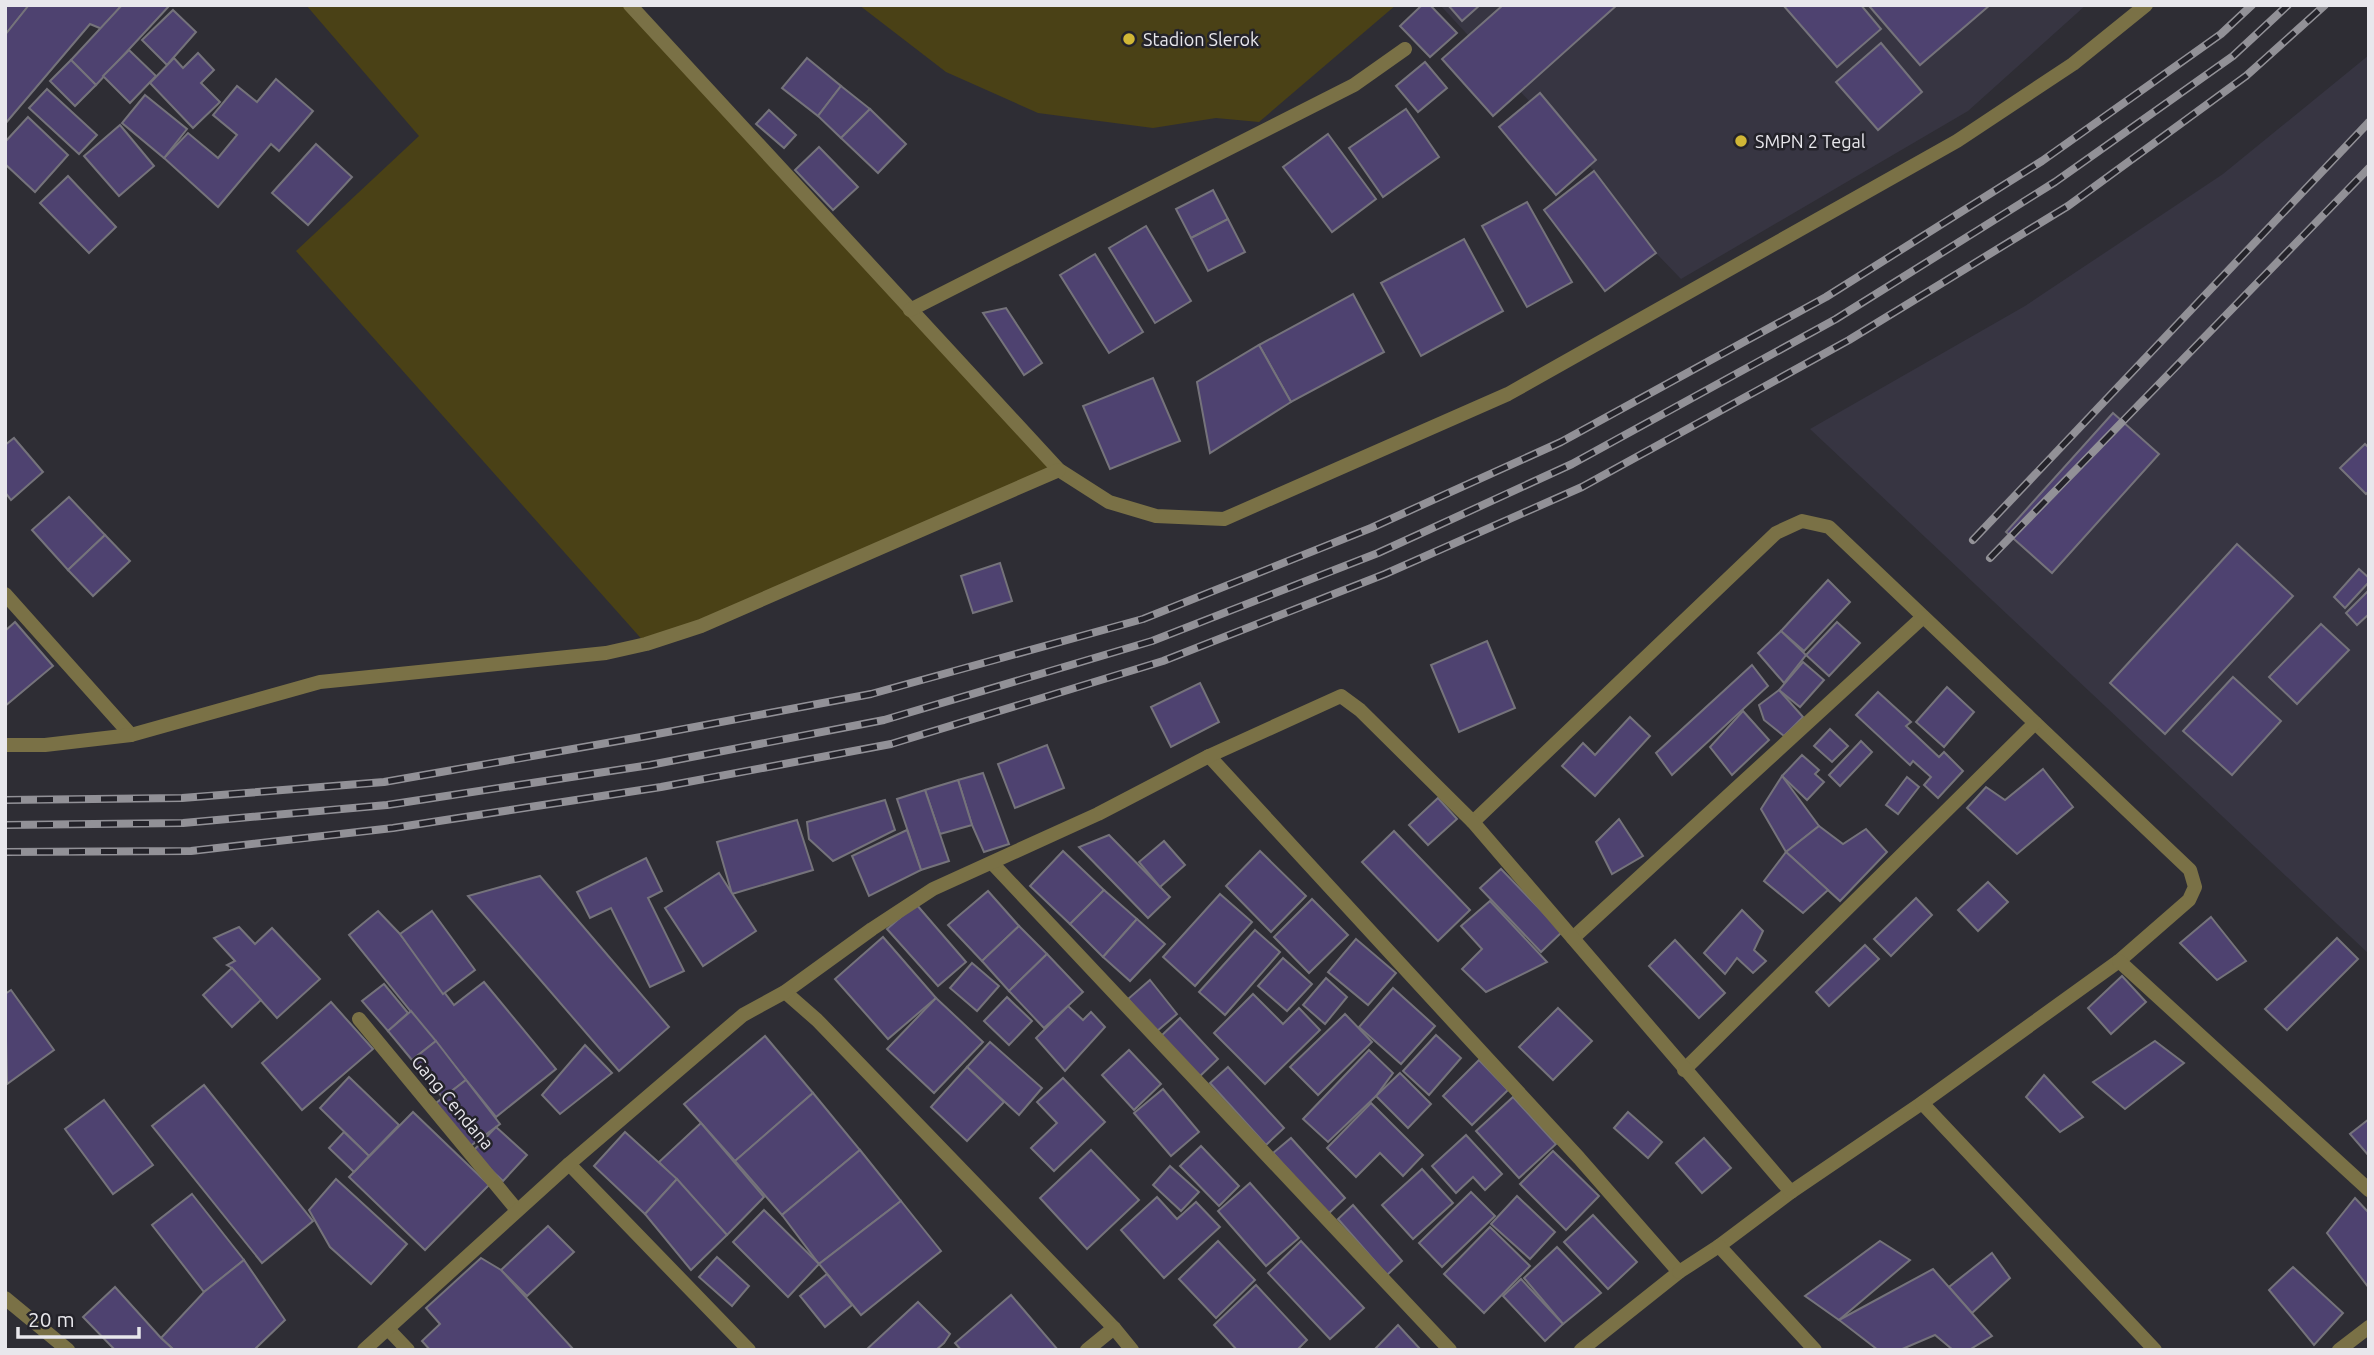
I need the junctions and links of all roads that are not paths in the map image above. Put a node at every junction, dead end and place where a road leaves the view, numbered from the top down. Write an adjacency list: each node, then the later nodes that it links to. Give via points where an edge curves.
1 (630, 5): 4 (street)
2 (2146, 5): 5 (street, via 2073,64 1957,141 1508,394 1224,519 1156,516 1108,502)
3 (1405, 49): 4 (street, via 1346,89)
4 (910, 310): 5 (street)
5 (1059, 470): 9 (street, via 701,626 646,644 606,653 320,682)
6 (5, 594): 9 (street)
7 (1923, 617): 8 (street); 12 (street, via 1829,527 1802,521 1793,525 1776,533); 14 (street)
8 (2035, 723): 15 (street, via 2190,870 2195,887 2189,900); 18 (street)
9 (131, 735): 10 (street)
10 (5, 746)
11 (1209, 756): 12 (street, via 1341,696 1360,709); 13 (street); 25 (street)
12 (1473, 822): 14 (street)
13 (992, 863): 16 (street, via 933,889); 36 (street)
14 (1573, 938): 18 (street)
15 (2119, 961): 19 (street); 21 (street)
16 (785, 992): 20 (street, via 743,1015); 28 (street)
17 (359, 1019): 23 (street, Gang Cendana)
18 (1684, 1070): 22 (street)
19 (1922, 1103): 22 (street); 39 (street)
20 (569, 1164): 23 (street); 33 (street)
21 (2369, 1190)
22 (1791, 1192): 24 (street)
23 (517, 1210): 29 (street)
24 (1719, 1246): 25 (street); 38 (street)
25 (1679, 1272): 37 (street)
26 (5, 1298): 30 (street)
27 (2369, 1326): 40 (street)
28 (1114, 1328): 34 (street); 35 (street)
29 (388, 1329): 31 (street); 32 (street)
30 (68, 1350)
31 (364, 1350)
32 (408, 1350)
33 (749, 1350)
34 (1087, 1350)
35 (1132, 1350)
36 (1450, 1350)
37 (1581, 1350)
38 (1815, 1350)
39 (2154, 1350)
40 (2339, 1350)

